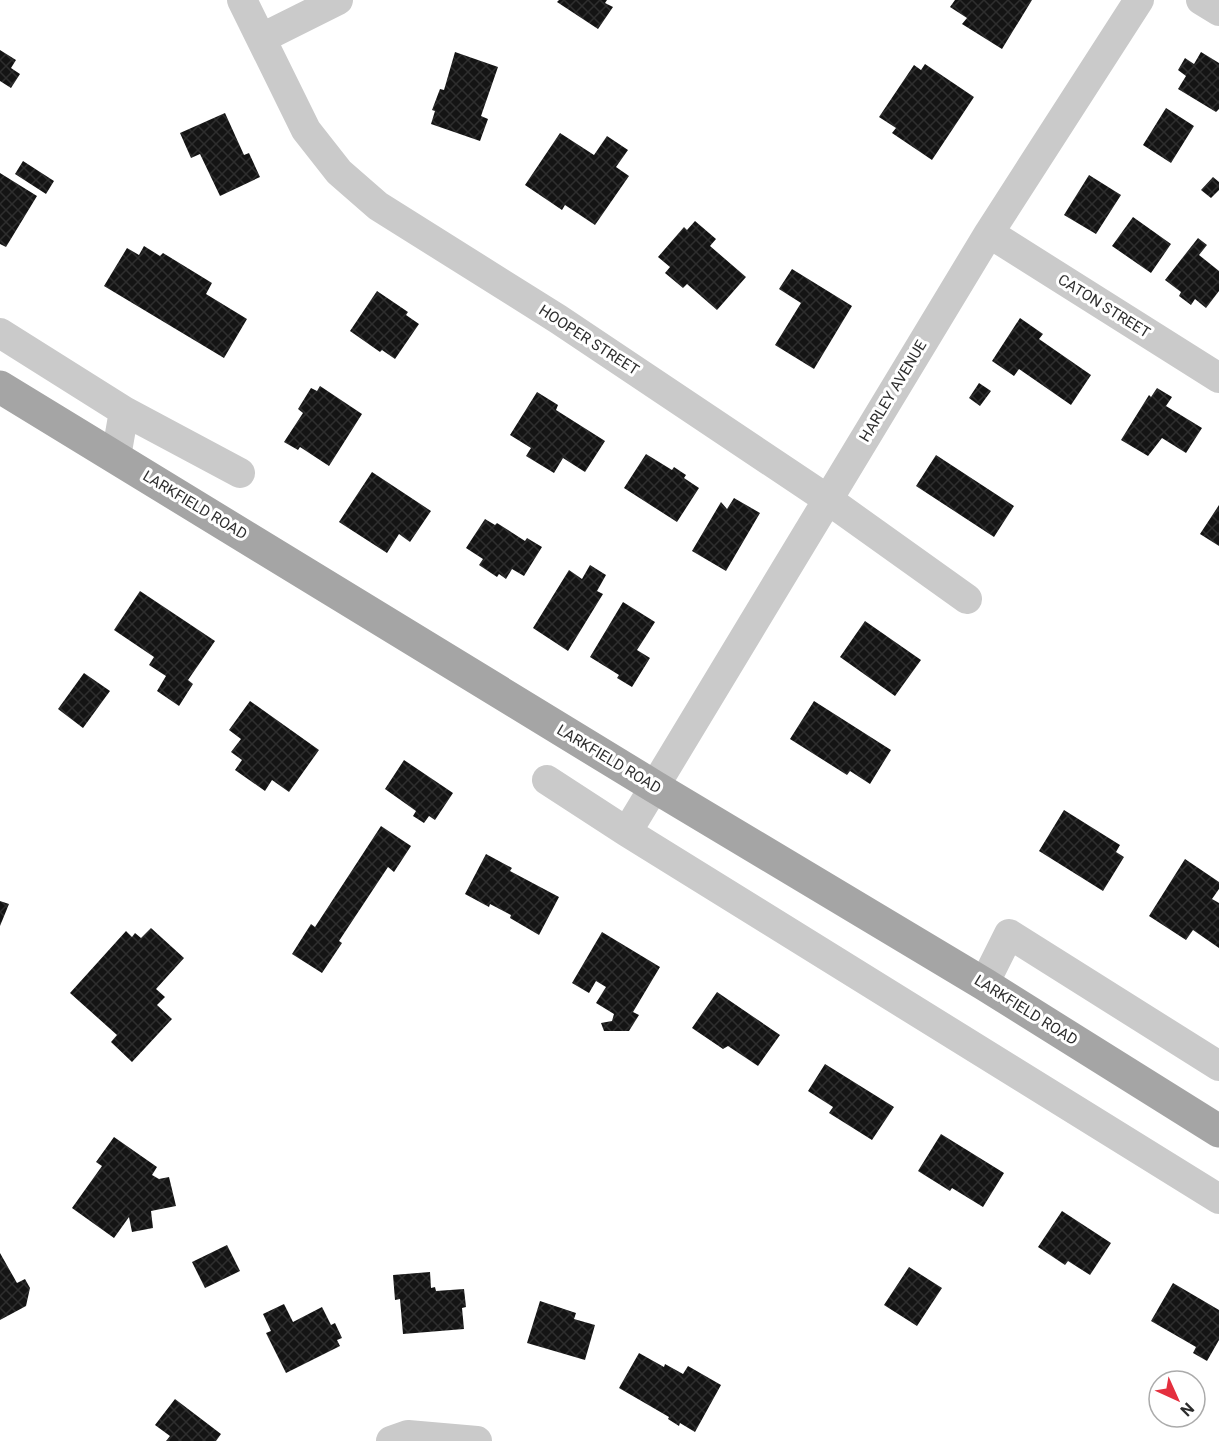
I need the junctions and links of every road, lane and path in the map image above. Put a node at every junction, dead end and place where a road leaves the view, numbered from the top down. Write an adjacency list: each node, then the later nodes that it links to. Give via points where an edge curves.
1 (242, 0): 6 (street, HOOPER STREET)
2 (338, 0): 6 (street)
3 (1139, 0): 7 (street, HARLEY AVENUE)
4 (1201, 0): 5 (street)
5 (1219, 11)
6 (262, 38): 14 (street, HOOPER STREET, via 306,130 339,172 378,206 558,319)
7 (989, 233): 9 (street, CATON STREET); 14 (street, HARLEY AVENUE)
8 (0, 333): 11 (street)
9 (1219, 378)
10 (0, 387): 12 (main road, LARKFIELD ROAD)
11 (124, 411): 12 (street); 13 (street)
12 (116, 457): 17 (main road, LARKFIELD ROAD)
13 (240, 473)
14 (827, 499): 15 (street, HOOPER STREET); 17 (street, HARLEY AVENUE)
15 (967, 599)
16 (547, 780): 18 (street)
17 (655, 787): 18 (street, HARLEY AVENUE); 19 (main road, LARKFIELD ROAD)
18 (627, 832): 22 (street)
19 (984, 984): 20 (street, via 1009,934); 21 (main road, LARKFIELD ROAD)
20 (1219, 1066)
21 (1219, 1131)
22 (1219, 1199)
23 (400, 1438): 24 (street)
24 (477, 1441)

